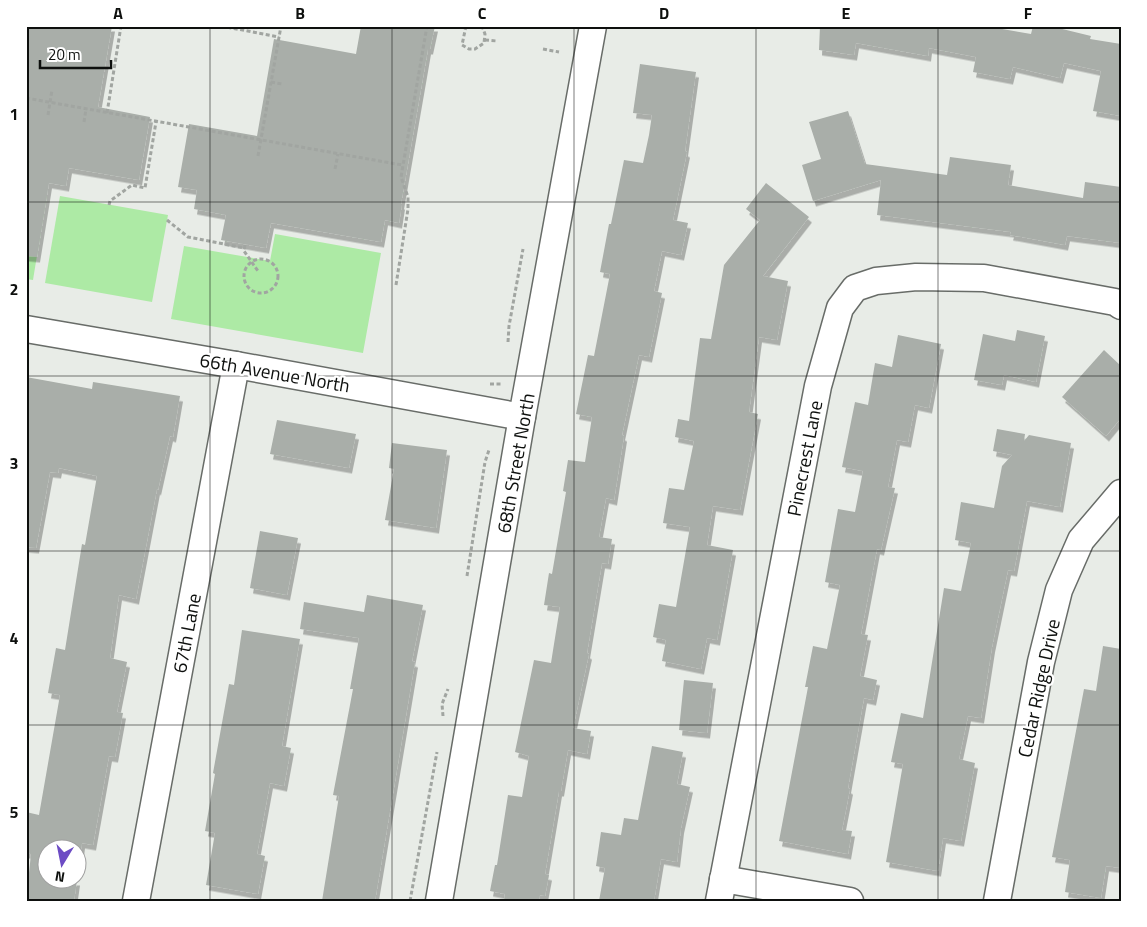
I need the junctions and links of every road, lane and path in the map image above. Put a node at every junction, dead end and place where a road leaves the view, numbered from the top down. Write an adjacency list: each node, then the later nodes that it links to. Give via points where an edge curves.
1 (121, 26): 20 (path)
2 (221, 26): 9 (path)
3 (281, 26): 9 (path)
4 (466, 26): 10 (path, via 462,45 475,49)
5 (482, 26): 10 (path)
6 (593, 26): 41 (street, 68th Street North)
7 (427, 28): 8 (path); 27 (path)
8 (432, 30)
9 (279, 36): 14 (path)
10 (485, 40): 11 (path)
11 (497, 42)
12 (543, 49): 13 (path)
13 (559, 52)
14 (271, 82): 15 (path); 24 (path)
15 (282, 84)
16 (52, 90): 18 (path)
17 (26, 98): 18 (path)
18 (50, 102): 19 (path); 21 (path)
19 (86, 109): 20 (path); 22 (path)
20 (107, 113): 23 (path)
21 (48, 116)
22 (84, 122)
23 (156, 122): 24 (path); 29 (path, via 145,188 132,185)
24 (261, 140): 25 (path); 26 (path)
25 (338, 154): 27 (path); 28 (path)
26 (258, 156)
27 (402, 165): 34 (path, via 401,177 408,197 408,209)
28 (335, 169)
29 (109, 205)
30 (167, 220): 32 (path, via 188,238 245,247 244,252)
31 (523, 249): 37 (path)
32 (252, 262): 32 (path, via 244,274 247,284 260,292 270,290 277,282 275,266 266,259); 33 (path)
33 (258, 271)
34 (396, 286)
35 (1121, 306): 48 (street, Pinecrest Lane, via 1115,302 984,278 916,278 876,281 855,288 840,308 818,386)
36 (26, 329): 38 (street, 66th Avenue North)
37 (508, 347)
38 (236, 365): 41 (street, 66th Avenue North); 49 (street, 67th Lane)
39 (504, 375): 40 (path)
40 (501, 389)
41 (522, 417): 51 (street, 68th Street North)
42 (490, 447): 44 (path)
43 (1121, 493): 53 (street, Cedar Ridge Drive, via 1081,540 1059,590 1040,662)
44 (466, 583)
45 (450, 679): 46 (path, via 442,704)
46 (442, 723)
47 (437, 751): 50 (path)
48 (721, 890): 52 (street)
49 (136, 901)
50 (410, 901)
51 (439, 901)
52 (850, 901)
53 (997, 901)

